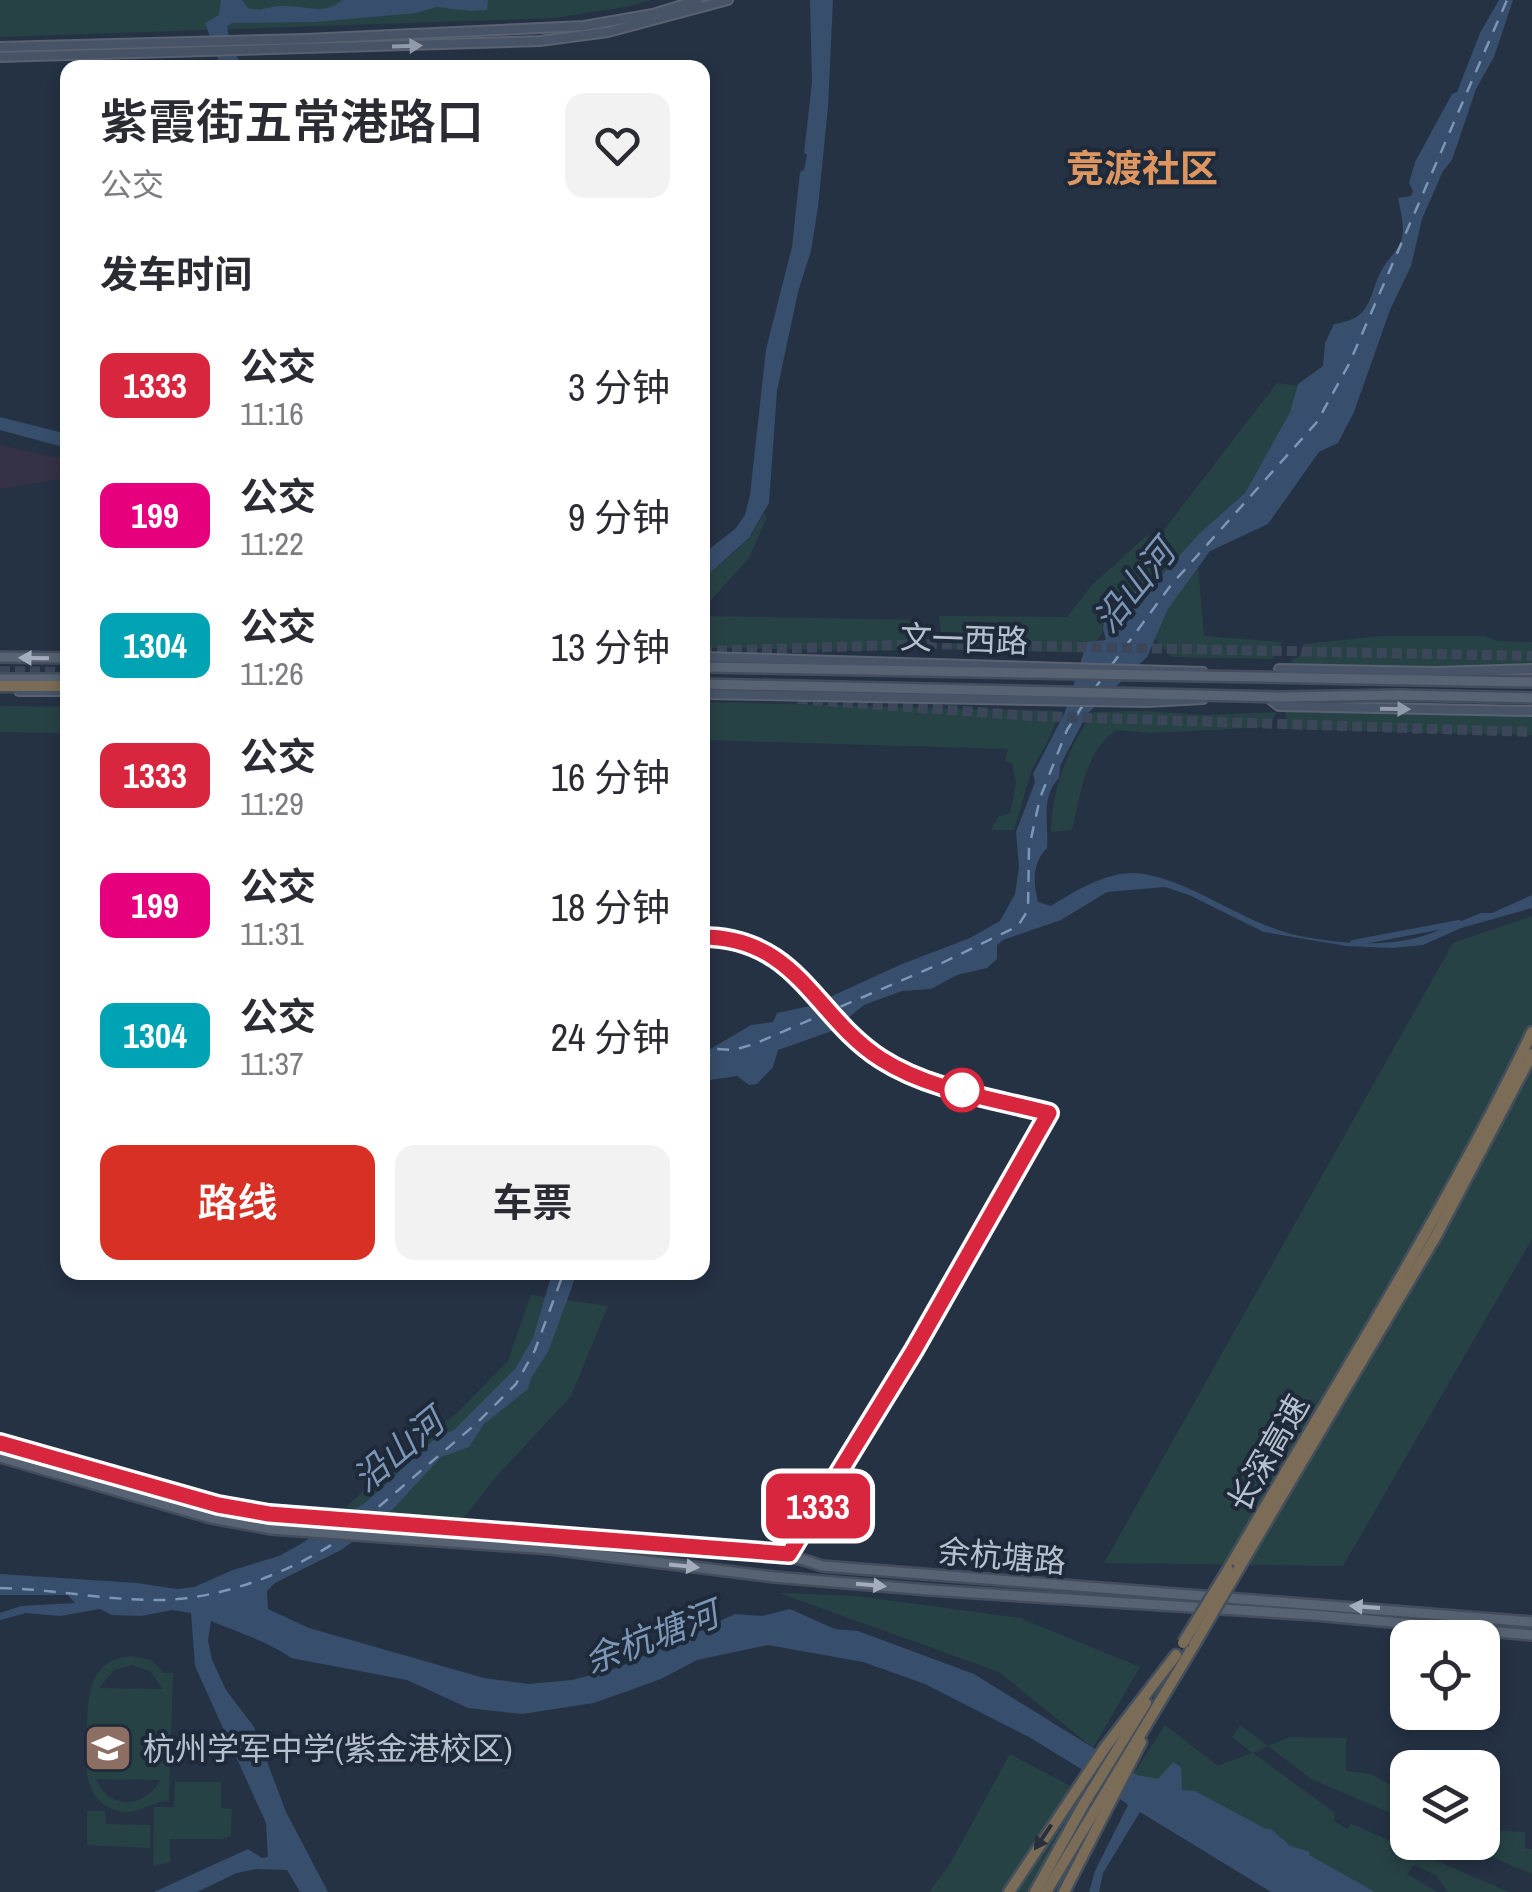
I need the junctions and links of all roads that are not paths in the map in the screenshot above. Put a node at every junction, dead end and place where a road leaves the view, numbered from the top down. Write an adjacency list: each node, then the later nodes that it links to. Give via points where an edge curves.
1 (698, 0): 3 (main road, via 584,26)
2 (728, 0): 3 (main road, one-way to 2, via 540,41 608,32)
3 (240, 44): 4 (main road)
4 (210, 45): 5 (main road); 6 (main road)
5 (0, 46)
6 (0, 57)
7 (0, 657): 9 (main road, one-way to 7)
8 (710, 657): 15 (main road, 文一西路)
9 (60, 658)
10 (710, 668): 15 (main road, 文一西路)
11 (1279, 668): 13 (main road)
12 (1532, 669): 14 (main road)
13 (1382, 672): 14 (main road); 16 (main road)
14 (1434, 672): 16 (main road)
15 (1161, 673): 16 (main road, 文一西路)
16 (1406, 679): 17 (main road, 文一西路)
17 (1532, 682)
18 (710, 684): 23 (main road, 文一西路)
19 (0, 685): 20 (highway)
20 (60, 686)
21 (710, 694): 23 (main road, 文一西路)
22 (1266, 696): 23 (main road, 文一西路); 24 (main road, 文一西路); 25 (main road, one-way to 25, via 1279,706)
23 (1149, 698)
24 (1532, 698)
25 (1532, 711)
26 (1532, 1032): 30 (highway, 长深高速, via 1428,1232)
27 (1532, 1054): 30 (highway, 长深高速, via 1436,1236)
28 (0, 1443): 31 (main road, 余杭塘路, one-way to 28, via 822,1566 789,1554 599,1537 319,1520 218,1505)
29 (0, 1457): 32 (main road, 余杭塘路, one-way to 32, via 212,1518 306,1532 550,1550 774,1577)
30 (1233, 1569): 33 (highway, 长深高速, bridge)
31 (1532, 1622)
32 (1532, 1635)
33 (1180, 1658): 34 (highway, 长深高速); 35 (highway, one-way to 35, via 1103,1751); 36 (highway)
34 (1093, 1799): 37 (highway, 长深高速); 38 (highway, 长深高速)
35 (1009, 1891)
36 (1064, 1891)
37 (1036, 1892)
38 (1046, 1892)

